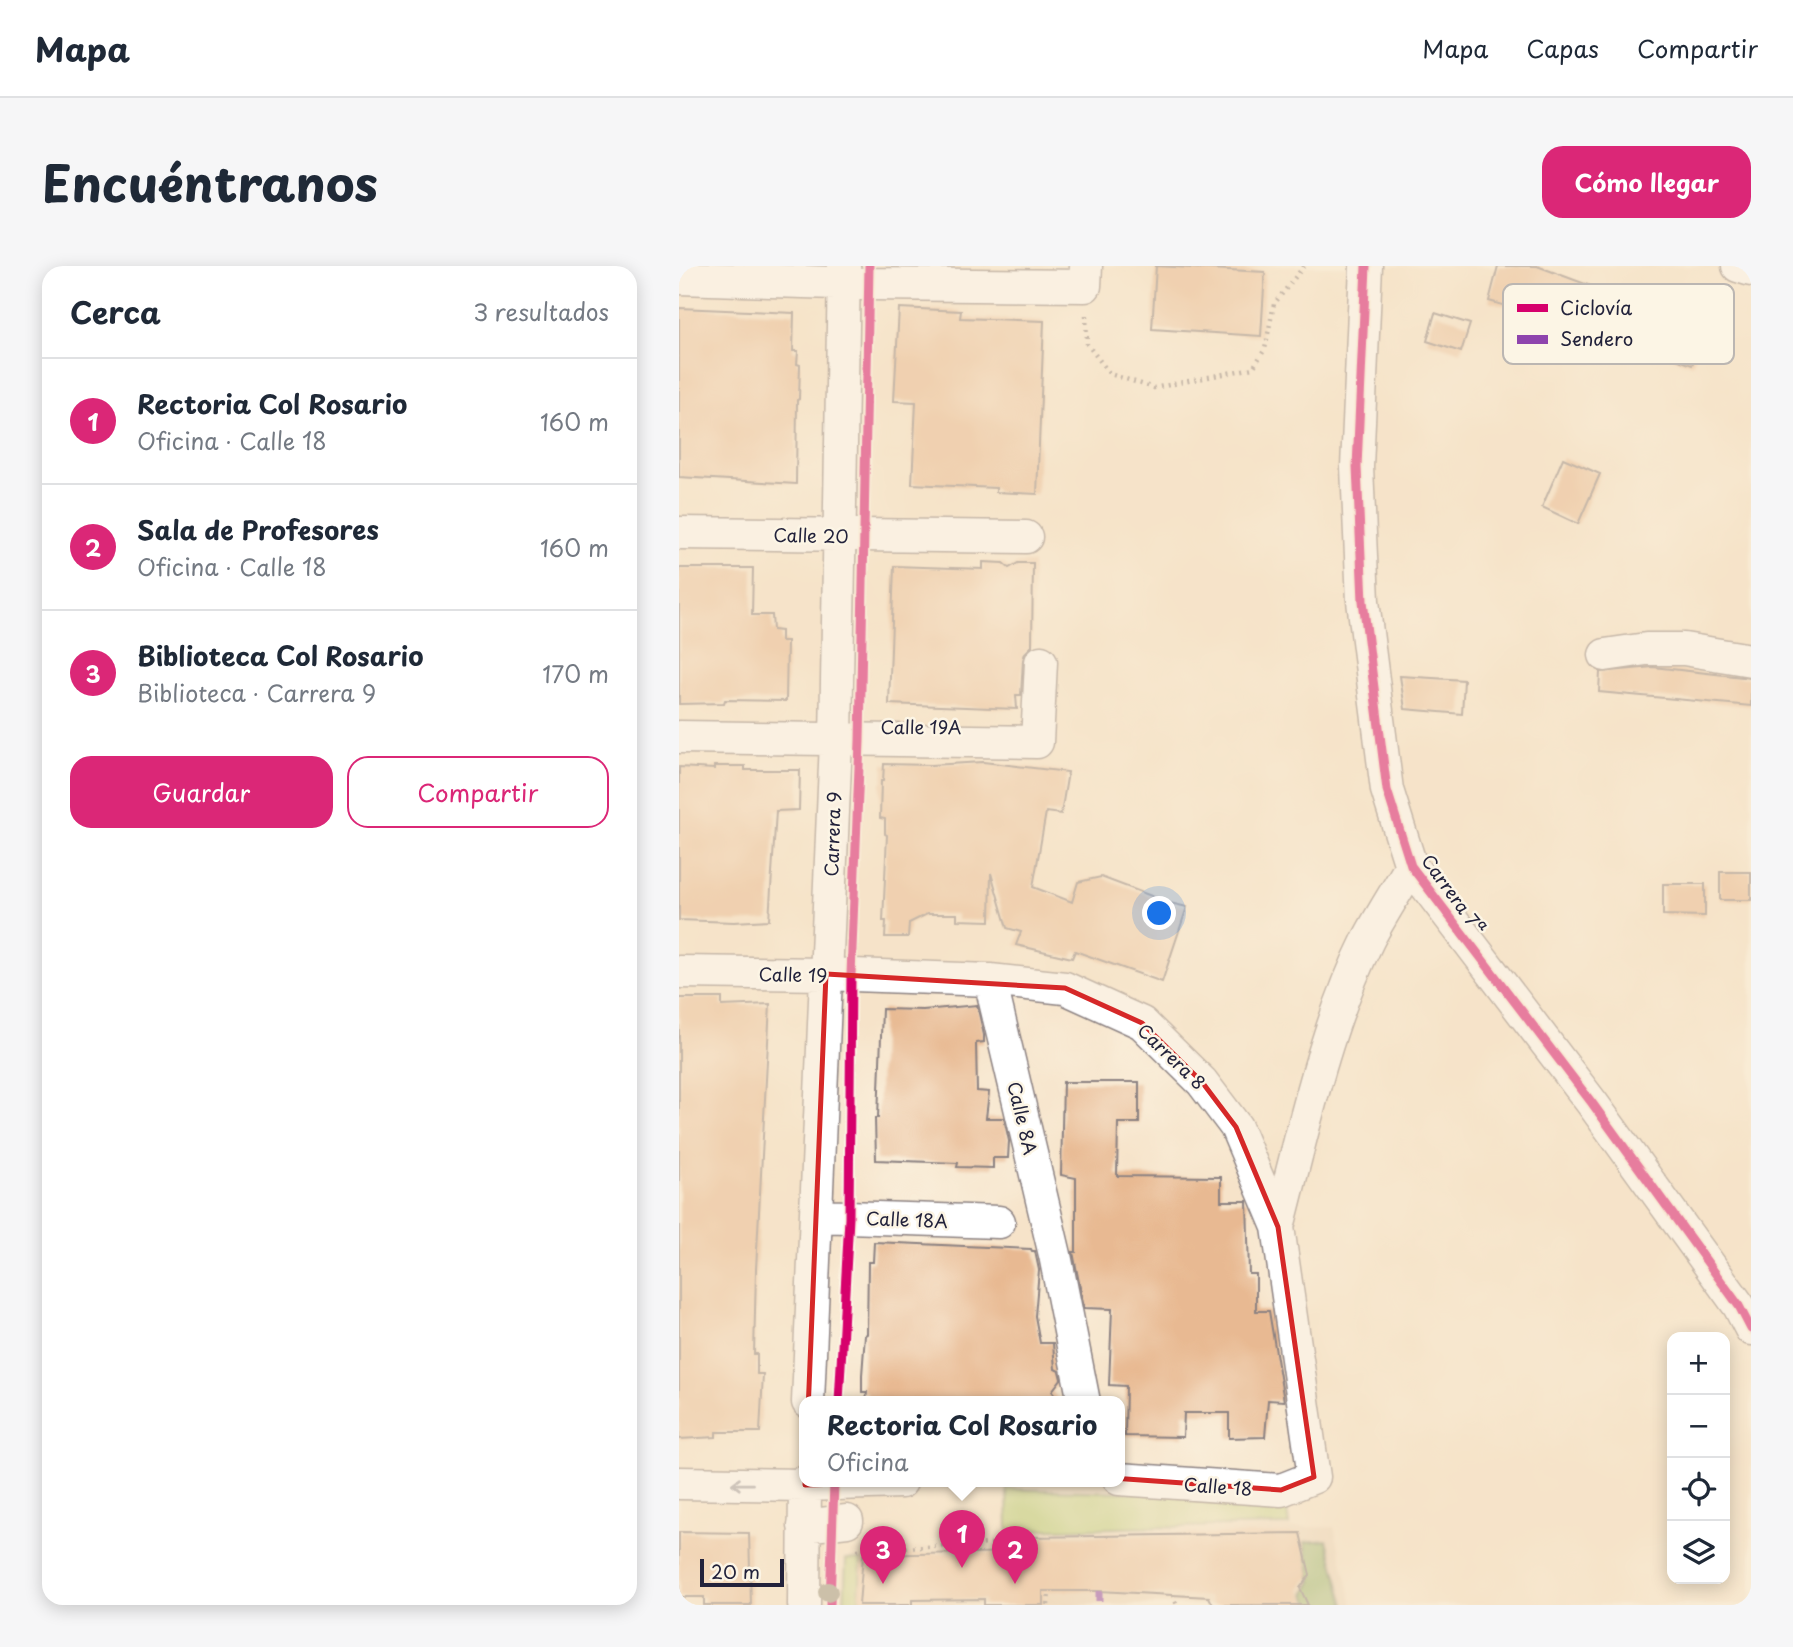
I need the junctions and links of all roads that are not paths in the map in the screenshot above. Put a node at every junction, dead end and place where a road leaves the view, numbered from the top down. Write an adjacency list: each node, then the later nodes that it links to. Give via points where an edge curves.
1 (1366, 266): 15 (street, Carrera 7ª, via 1357,467 1363,601 1387,790)
2 (1738, 266): 3 (street)
3 (1751, 270)
4 (844, 275): 5 (street); 6 (street); 8 (street, Carrera 9)
5 (1086, 276)
6 (679, 278)
7 (679, 533): 8 (street, Calle 20)
8 (839, 535): 9 (street, Calle 20); 14 (street, Carrera 9)
9 (1026, 537)
10 (1605, 655): 11 (street, via 1684,649)
11 (1751, 660)
12 (1041, 662): 14 (street, Calle 19A, via 1037,743)
13 (679, 737): 14 (street, Calle 19A)
14 (836, 741): 17 (street, Carrera 9)
15 (1411, 866): 21 (street, Carrera 8, via 1368,940 1347,990); 22 (street, Carrera 7ª, via 1592,1103)
16 (679, 972): 17 (street, Calle 19)
17 (826, 974): 18 (street, Calle 19); 19 (street, Carrera 9)
18 (990, 980): 21 (street, Carrera 8, via 1065,988 1142,1023 1202,1082 1236,1128); 24 (street, Calle 8A, via 1055,1255)
19 (816, 1216): 20 (street, Calle 18A); 23 (street, Carrera 9)
20 (999, 1222)
21 (1278, 1227): 25 (street, Carrera 8)
22 (1751, 1329)
23 (808, 1396)
24 (1083, 1396)
25 (1314, 1477): 26 (street, Calle 18, via 1281,1490)
26 (1125, 1479)
27 (679, 1483): 28 (street, one-way to 27)
28 (799, 1483)
29 (805, 1487): 30 (street)
30 (804, 1526): 31 (street); 32 (street)
31 (849, 1536)
32 (804, 1605)

